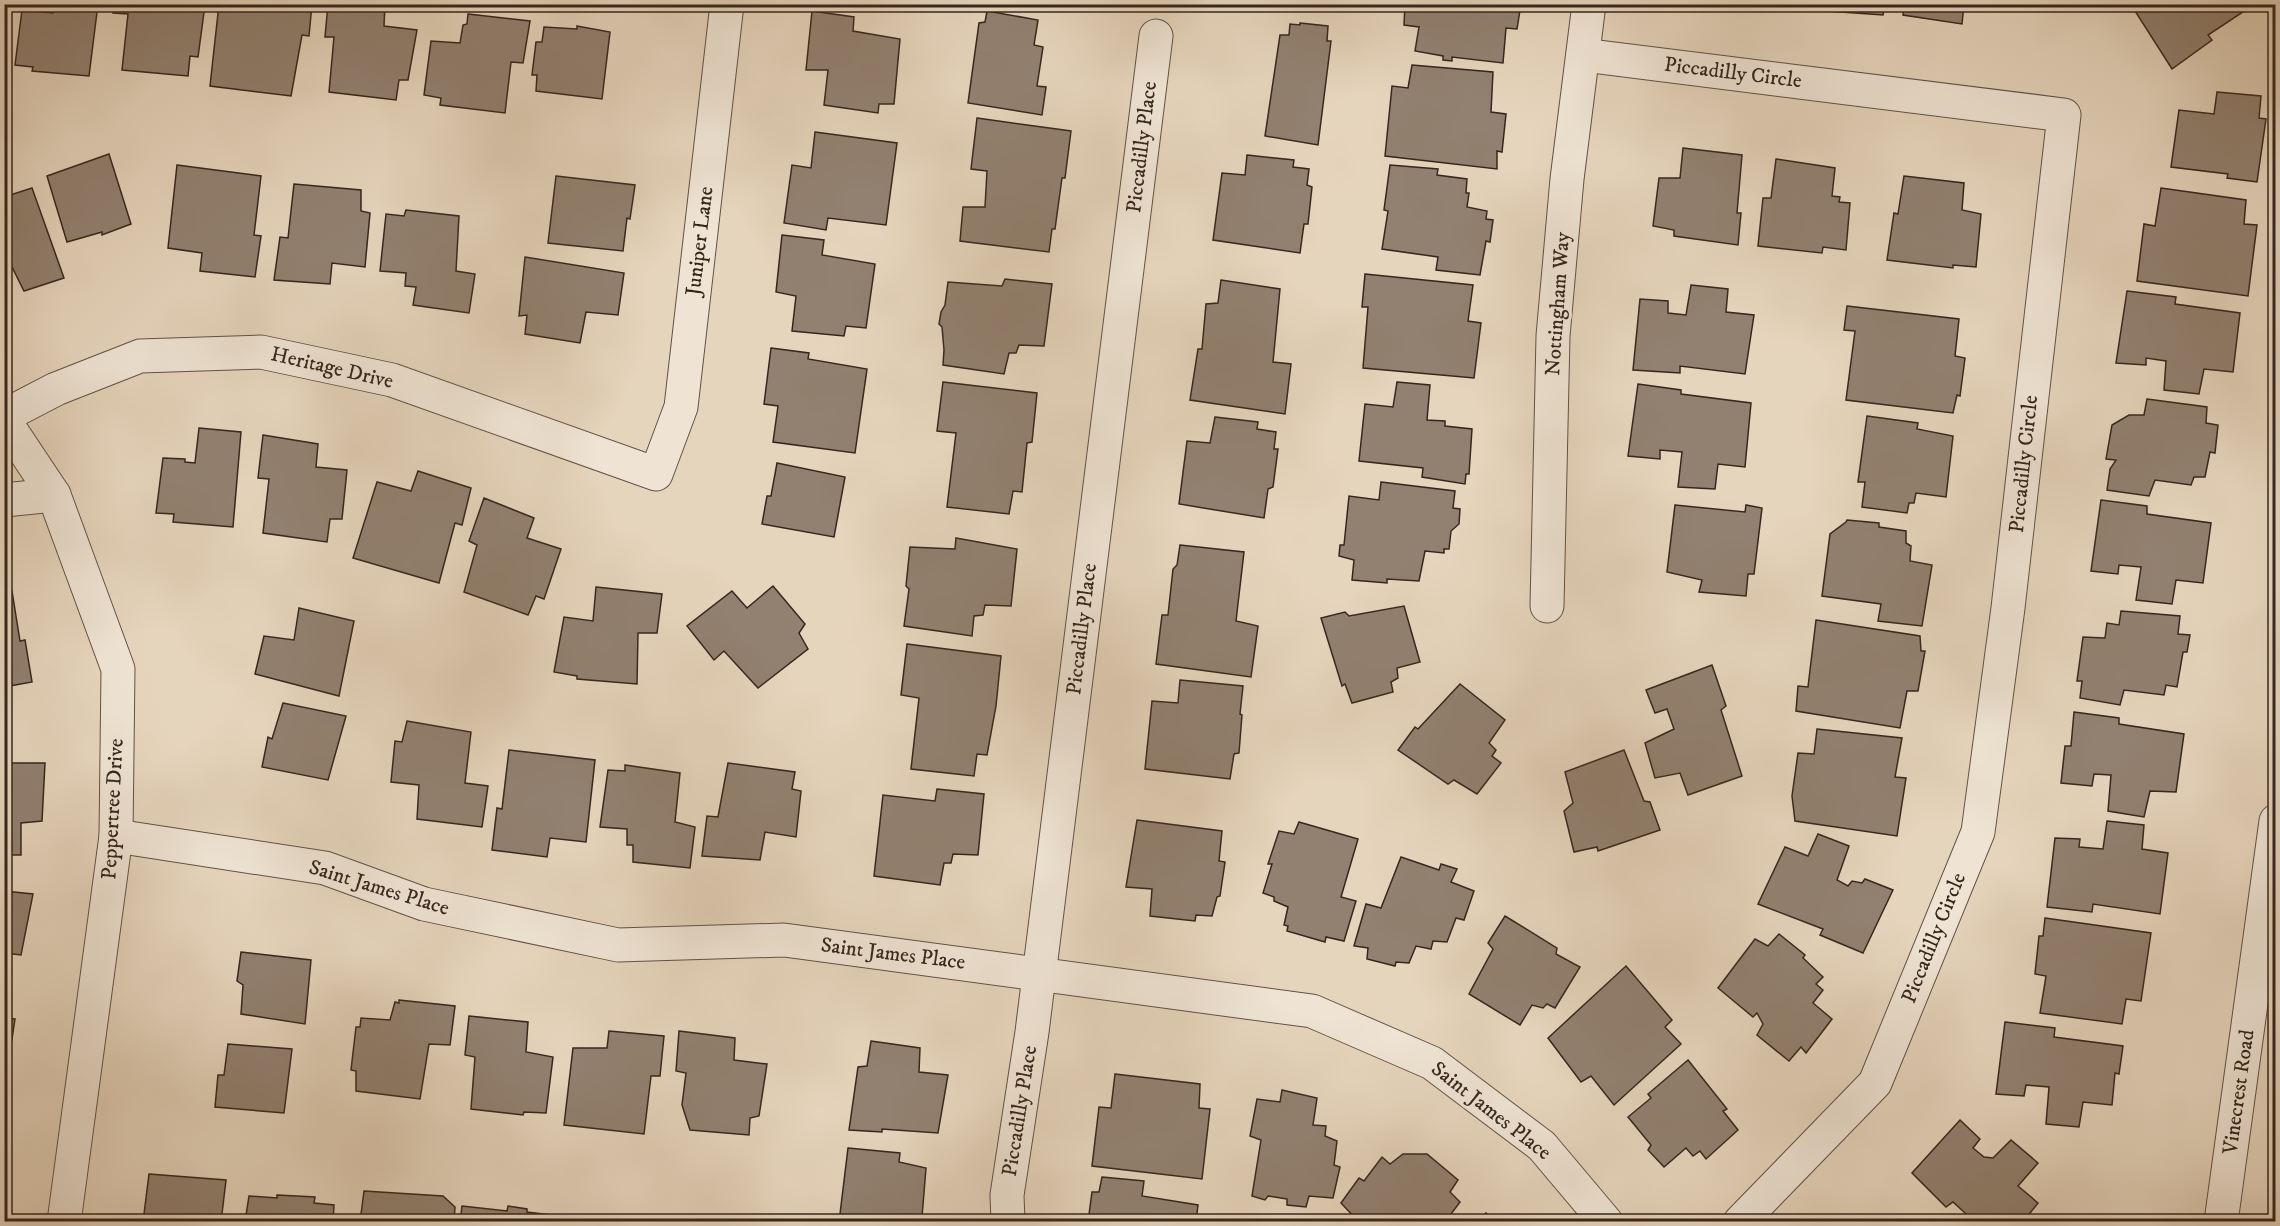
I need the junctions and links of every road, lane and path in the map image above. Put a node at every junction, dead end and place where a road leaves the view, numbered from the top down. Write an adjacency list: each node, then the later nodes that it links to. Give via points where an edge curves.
1 (727, 4): 6 (street, Juniper Lane, via 681,407)
2 (1588, 4): 4 (street, Nottingham Way)
3 (1156, 36): 12 (street, Piccadilly Place)
4 (1583, 54): 9 (street, Nottingham Way, via 1553,336); 16 (street, Piccadilly Circle, via 2064,115 2008,608 1977,832 1875,1083)
5 (4, 418): 6 (street, Heritage Drive, via 56,389 140,356 261,352 392,380); 7 (street, Peppertree Drive)
6 (656, 474)
7 (54, 495): 8 (street); 11 (street, Peppertree Drive, via 118,669)
8 (4, 500)
9 (1547, 606)
10 (2276, 821): 17 (street, Vinecrest Road)
11 (116, 836): 12 (street, Saint James Place, via 325,868 424,904 618,945 784,940); 13 (street, Peppertree Drive)
12 (1039, 973): 14 (street, Piccadilly Place, via 1008,1195); 15 (street, Saint James Place, via 1312,1011 1432,1063 1542,1146)
13 (64, 1221)
14 (1008, 1221)
15 (1606, 1221)
16 (1740, 1221)
17 (2221, 1221)

